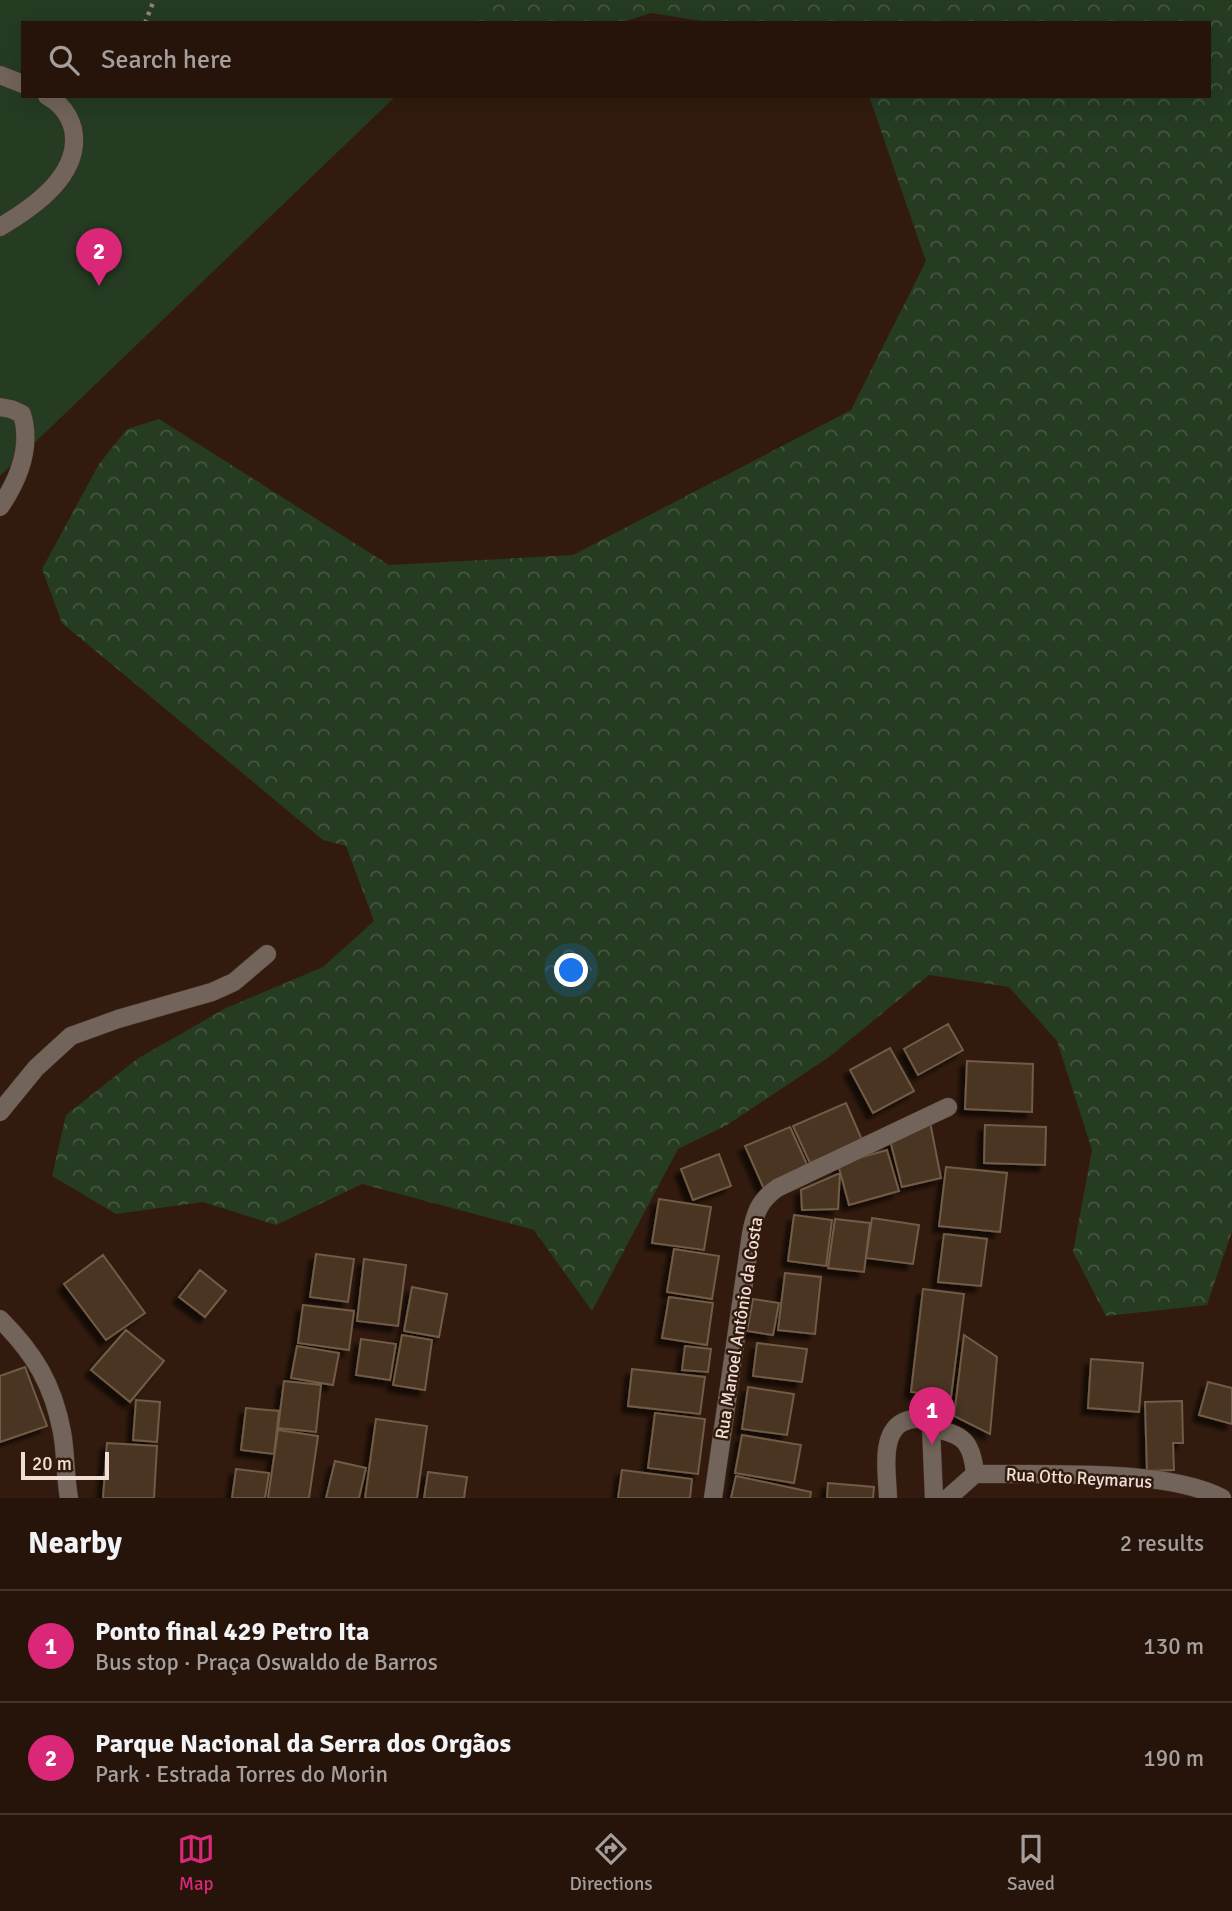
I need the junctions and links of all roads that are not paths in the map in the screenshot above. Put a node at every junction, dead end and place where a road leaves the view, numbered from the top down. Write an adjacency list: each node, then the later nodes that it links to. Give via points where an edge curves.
1 (0, 75): 2 (street)
2 (21, 83)
3 (51, 98): 4 (street, via 72,124 71,164 49,190)
4 (0, 227)
5 (0, 407): 6 (street, via 22,414 27,445)
6 (0, 507)
7 (267, 954): 9 (street, via 234,982 212,992 71,1037 36,1068)
8 (948, 1107): 14 (street, Rua Manoel Antônio da Costa, via 777,1188 758,1206)
9 (0, 1112)
10 (0, 1319): 13 (street, via 26,1345 53,1397)
11 (931, 1428): 12 (street, via 965,1441 973,1453); 15 (street, via 926,1419 914,1418 892,1432 886,1445); 16 (street)
12 (975, 1474): 17 (street); 18 (street, Rua Otto Reymarus, via 1168,1482)
13 (69, 1498)
14 (713, 1498)
15 (888, 1498)
16 (933, 1498)
17 (948, 1498)
18 (1222, 1498)

